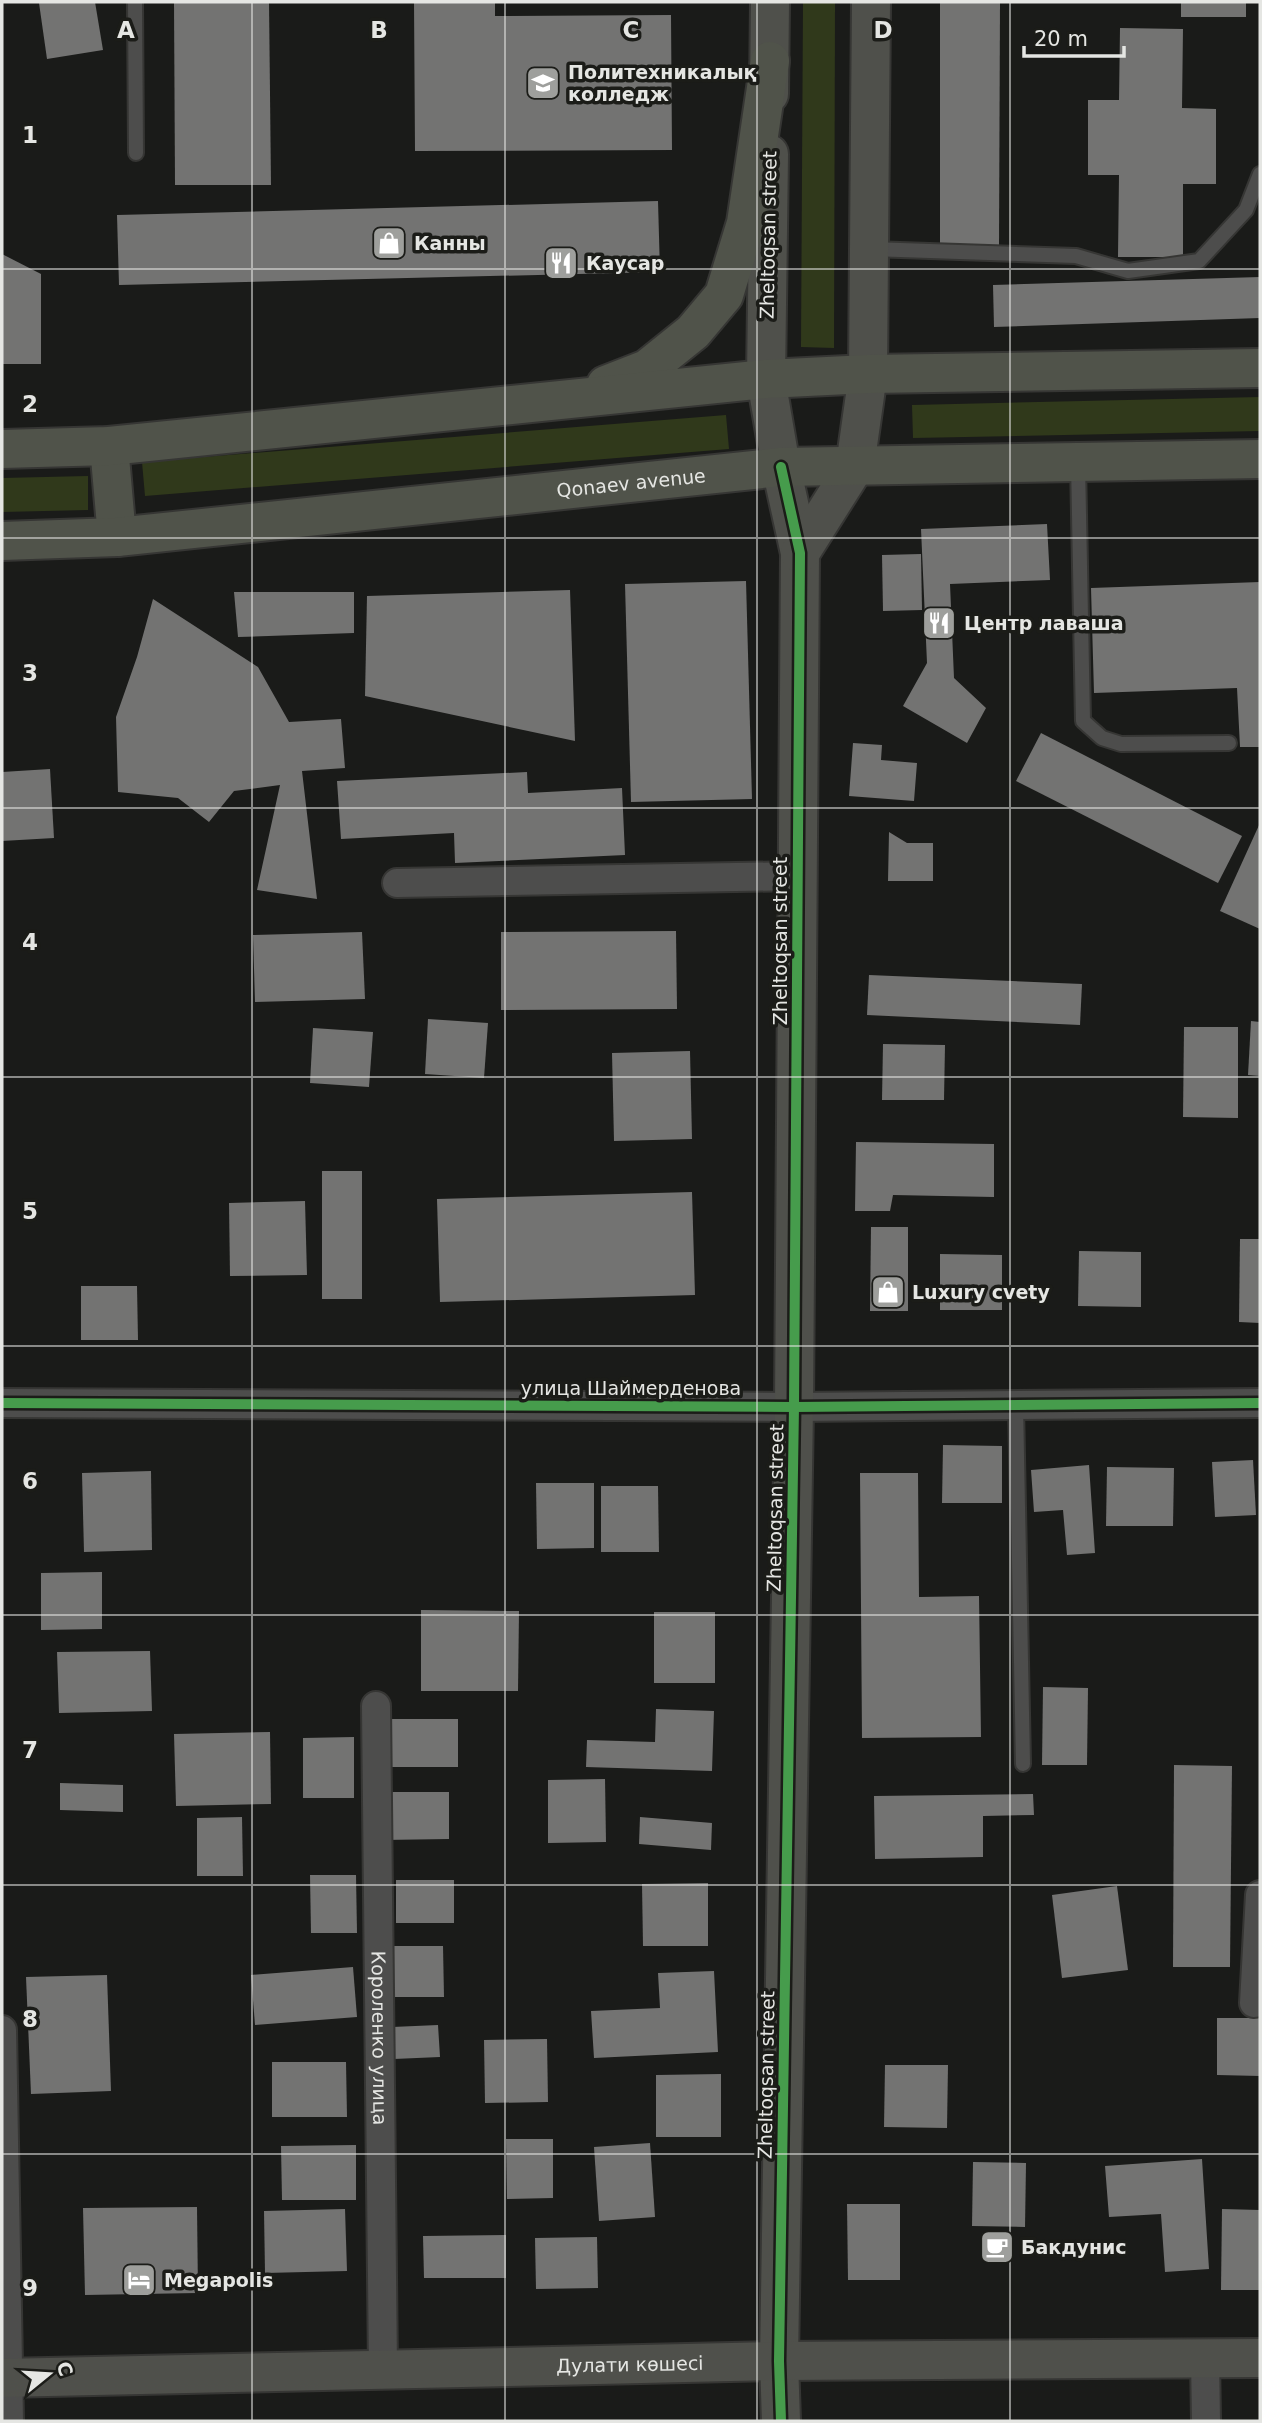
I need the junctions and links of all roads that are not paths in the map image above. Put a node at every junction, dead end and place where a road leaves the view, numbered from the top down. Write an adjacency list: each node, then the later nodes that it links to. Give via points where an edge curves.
1 (135, 2): 5 (lane)
2 (770, 2): 4 (main road, Zheltoqsan street)
3 (872, 2): 7 (main road)
4 (770, 61): 10 (main road, Zheltoqsan street); 11 (main road, via 746,223 724,295 694,332 647,369)
5 (136, 153)
6 (1260, 174): 7 (lane, via 1246,211 1199,261 1128,271 1076,256)
7 (869, 249): 9 (main road)
8 (1260, 368): 9 (main road)
9 (868, 374): 10 (main road); 16 (main road)
10 (766, 379): 11 (main road); 17 (main road, Zheltoqsan street)
11 (570, 399): 12 (main road)
12 (109, 446): 13 (main road); 18 (main road)
13 (2, 449)
14 (1260, 459): 15 (main road, Qonaev avenue)
15 (1078, 462): 16 (main road, Qonaev avenue); 21 (lane, via 1083,721 1102,738 1121,744)
16 (855, 466): 17 (main road, Qonaev avenue); 20 (main road)
17 (781, 467): 18 (main road, Qonaev avenue); 20 (main road, Zheltoqsan street)
18 (117, 537): 19 (main road, Qonaev avenue)
19 (2, 541)
20 (800, 553): 22 (main road, Zheltoqsan street)
21 (1229, 743)
22 (798, 876): 23 (street); 27 (main road, Zheltoqsan street)
23 (397, 883)
24 (2, 1403): 27 (street, улица Шаймерденова)
25 (1260, 1403): 26 (street, улица Шаймерденова)
26 (1016, 1405): 27 (street, улица Шаймерденова); 29 (lane)
27 (794, 1407): 35 (main road, Zheltoqsan street)
28 (376, 1706): 36 (street, Короленко улица)
29 (1023, 1764)
30 (1260, 1895): 31 (street)
31 (1254, 2003)
32 (2, 2030): 37 (street)
33 (1205, 2358): 34 (main road, Дулати көшесі); 35 (main road, Дулати көшесі); 40 (street)
34 (1260, 2358)
35 (779, 2361): 36 (main road, Дулати көшесі); 39 (main road, Zheltoqsan street)
36 (383, 2370): 37 (main road, Дулати көшесі)
37 (5, 2378): 38 (street)
38 (9, 2421)
39 (781, 2421)
40 (1206, 2421)

